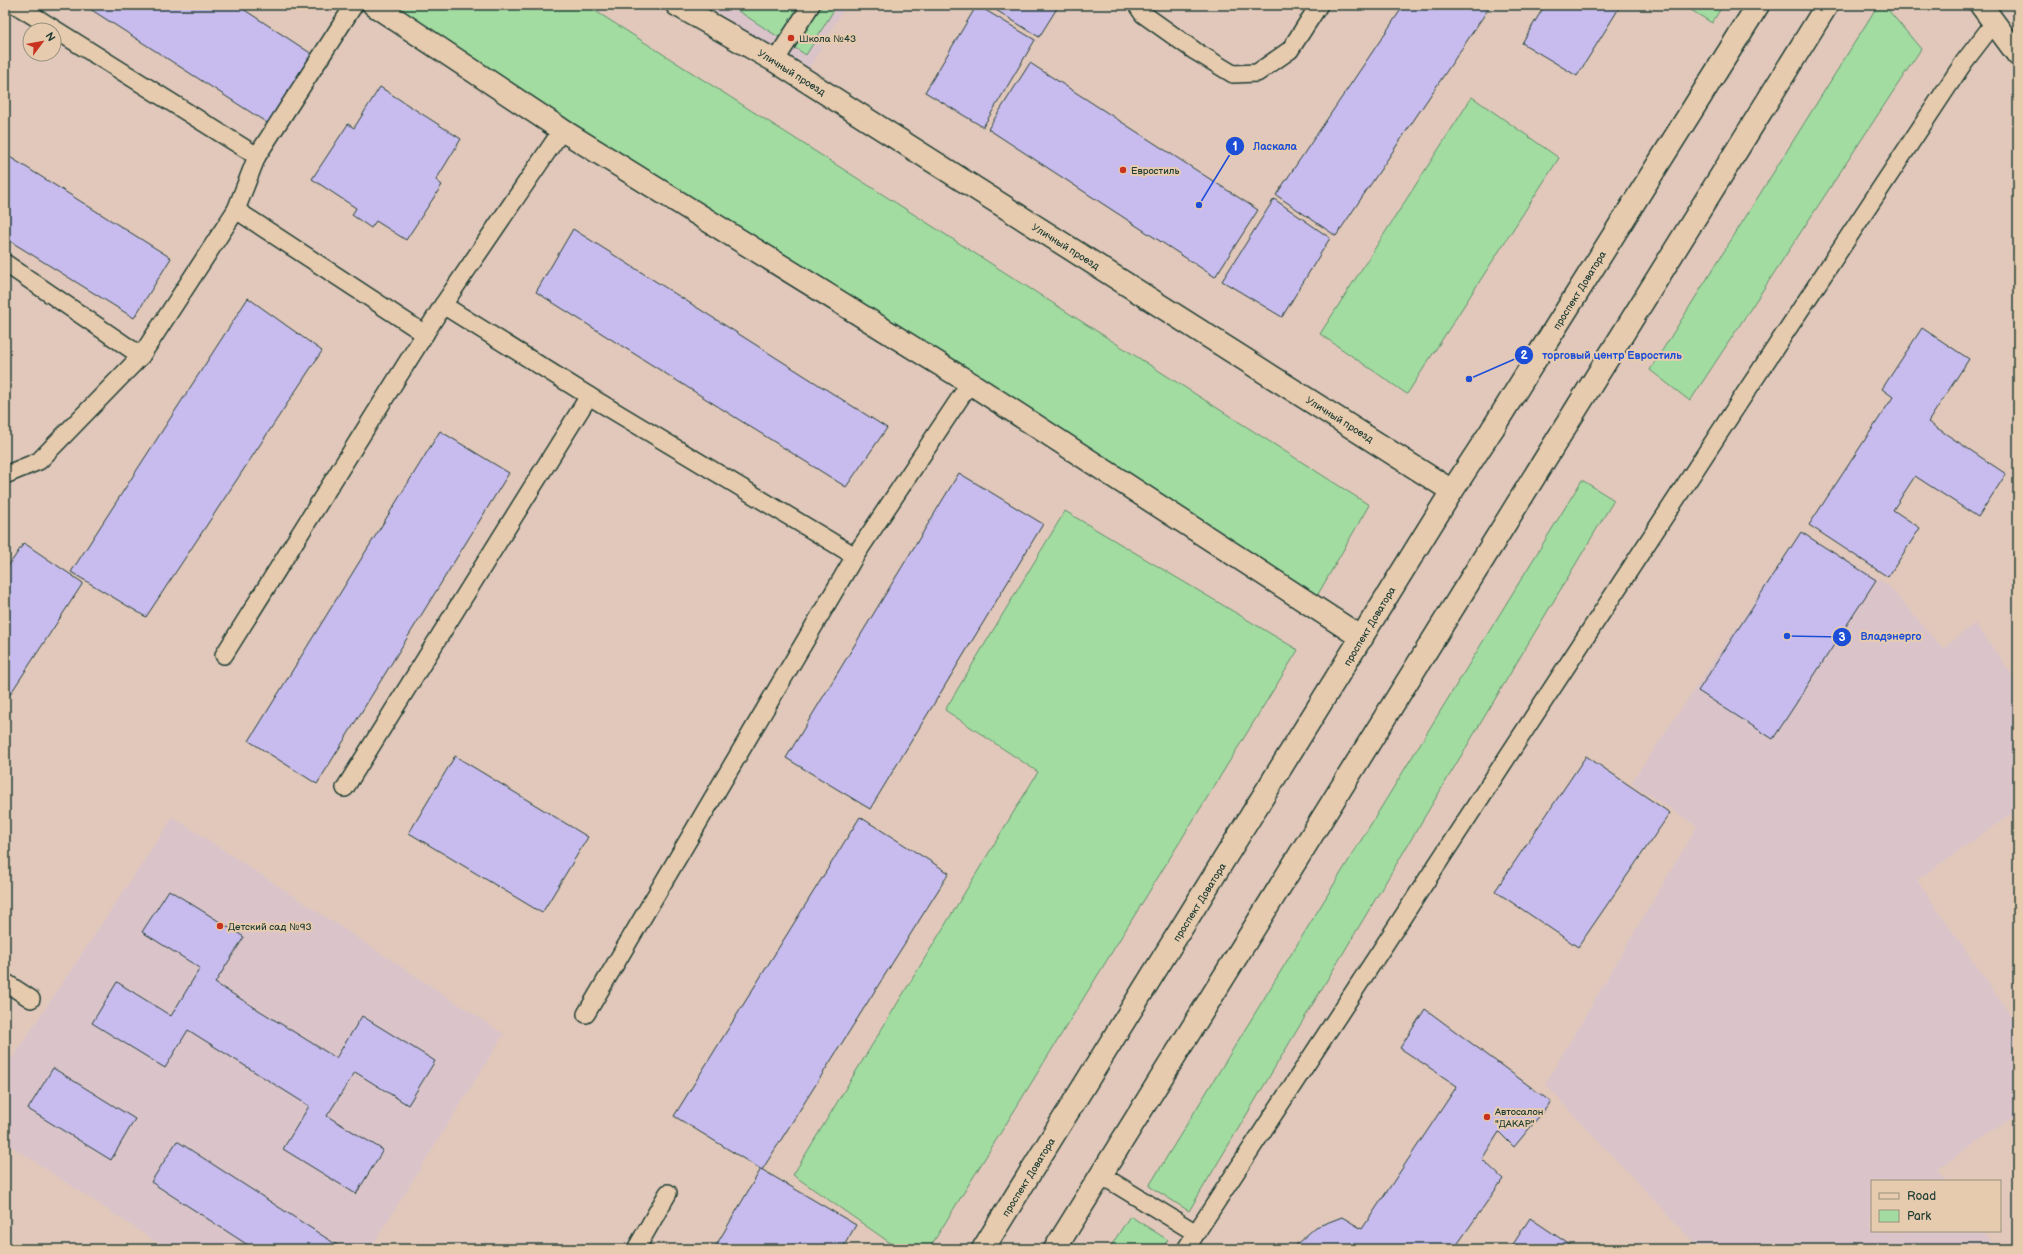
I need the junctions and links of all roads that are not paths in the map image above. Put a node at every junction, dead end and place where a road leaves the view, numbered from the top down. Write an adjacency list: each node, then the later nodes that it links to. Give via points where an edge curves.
1 (16, 5): 15 (lane)
2 (354, 5): 15 (lane)
3 (374, 5): 14 (main road)
4 (678, 5): 13 (main road, Уличный проезд)
5 (811, 5): 13 (lane)
6 (1137, 5): 7 (lane, via 1143,14 1232,74 1257,73 1290,50)
7 (1319, 5)
8 (1758, 5): 24 (main road, проспект Доватора)
9 (1826, 5): 32 (main road)
10 (1981, 5): 11 (main road)
11 (1994, 22): 12 (main road); 34 (lane, via 1964,62 1748,388)
12 (2018, 55)
13 (775, 61): 24 (main road, Уличный проезд)
14 (562, 130): 18 (lane); 21 (main road)
15 (256, 156): 16 (lane)
16 (236, 210): 19 (lane); 20 (lane)
17 (5, 263): 20 (lane)
18 (443, 305): 19 (lane); 22 (lane)
19 (425, 334): 27 (lane)
20 (140, 356): 23 (lane, via 39,461)
21 (970, 383): 25 (lane); 26 (main road)
22 (589, 396): 25 (lane); 28 (lane)
23 (5, 475)
24 (1452, 491): 26 (main road, проспект Доватора)
25 (855, 556): 31 (lane)
26 (1362, 638): 36 (main road, проспект Доватора)
27 (224, 655)
28 (345, 788)
29 (5, 982): 30 (lane)
30 (31, 999)
31 (586, 1014)
32 (1102, 1175): 34 (lane); 37 (main road)
33 (668, 1193): 35 (lane)
34 (1196, 1233): 38 (lane)
35 (636, 1249)
36 (984, 1249)
37 (1055, 1249)
38 (1186, 1249)

